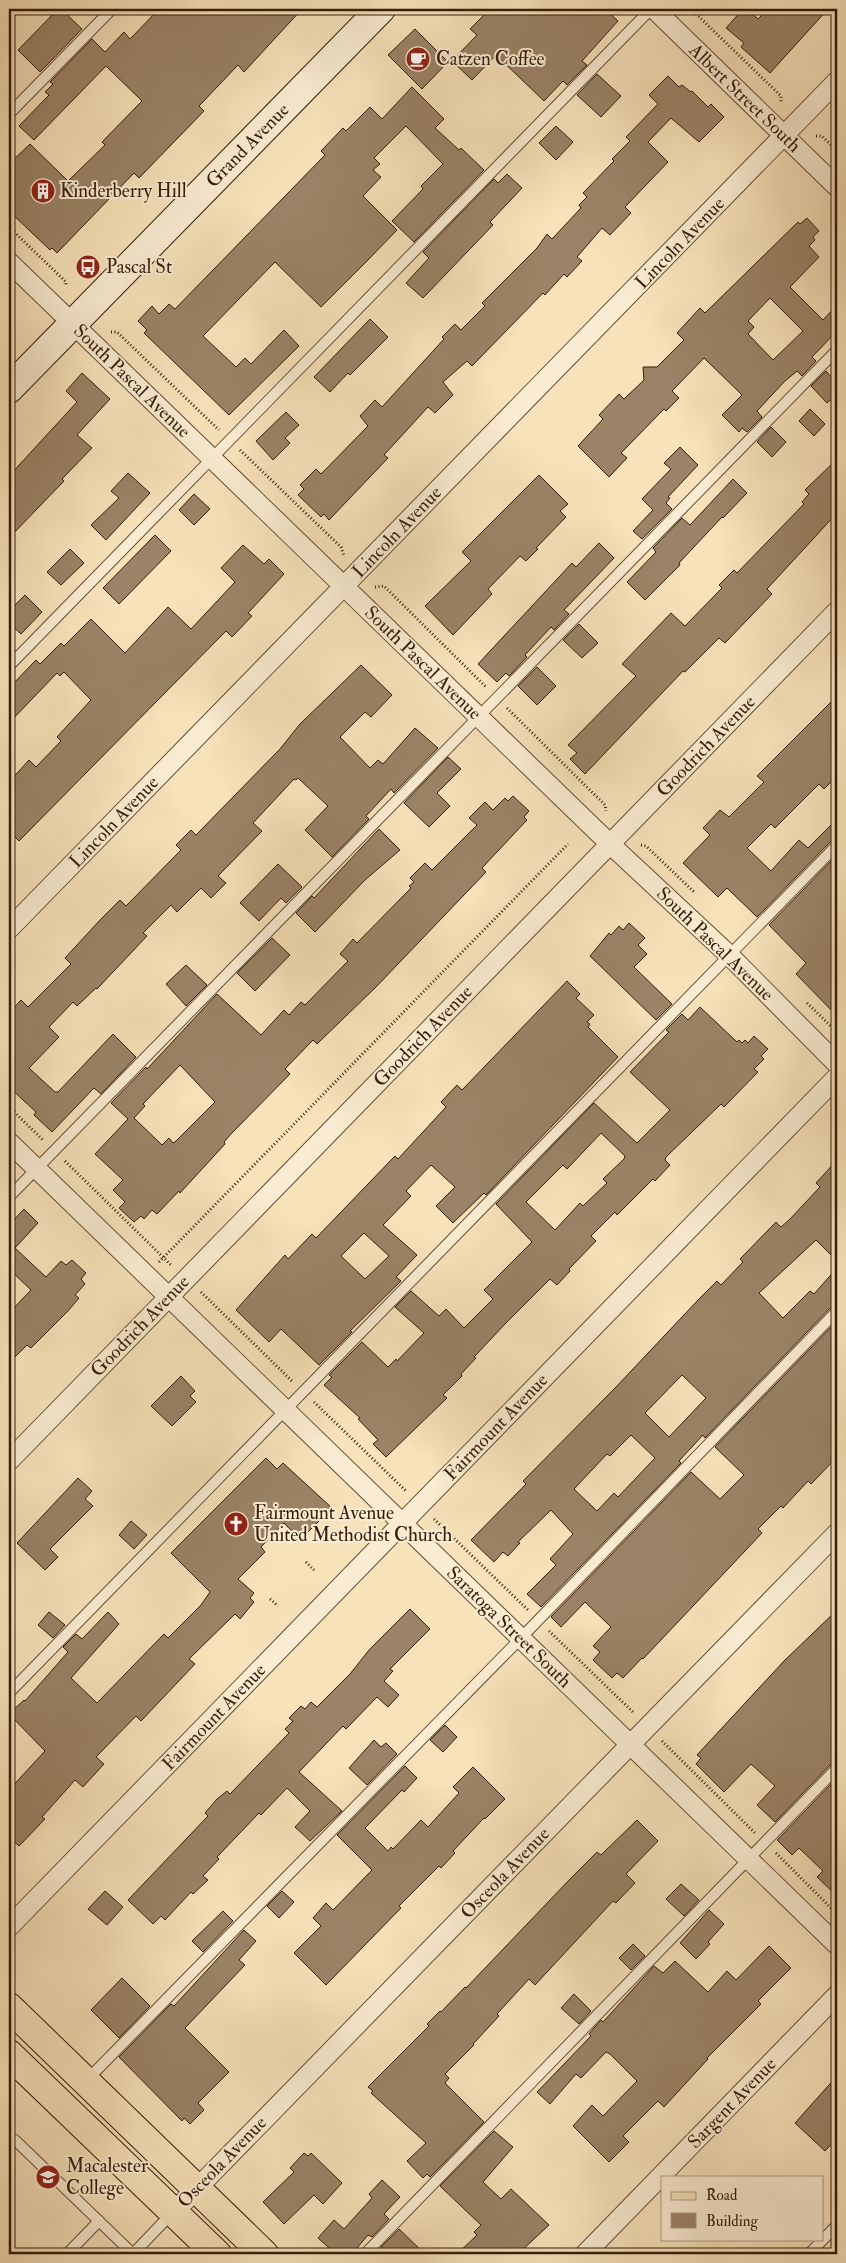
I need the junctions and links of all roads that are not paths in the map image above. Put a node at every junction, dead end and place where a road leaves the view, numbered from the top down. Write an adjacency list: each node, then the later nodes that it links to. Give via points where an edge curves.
1 (112, 9): 5 (lane)
2 (381, 9): 9 (main road, Grand Avenue)
3 (652, 9): 6 (street, Albert Street South); 12 (lane)
4 (837, 81): 6 (street, Lincoln Avenue)
5 (9, 114)
6 (784, 135): 7 (street, Albert Street South); 13 (street, Lincoln Avenue)
7 (837, 187)
8 (9, 262): 9 (street, South Pascal Avenue)
9 (73, 324): 11 (main road, Grand Avenue); 12 (street, South Pascal Avenue)
10 (837, 350): 16 (lane)
11 (9, 389)
12 (213, 458): 13 (street, South Pascal Avenue); 15 (lane)
13 (344, 586): 16 (street, South Pascal Avenue); 19 (street, Lincoln Avenue)
14 (837, 611): 17 (street, Goodrich Avenue)
15 (9, 666)
16 (478, 716): 17 (street, South Pascal Avenue); 24 (lane)
17 (610, 844): 20 (street, South Pascal Avenue); 26 (street, Goodrich Avenue)
18 (837, 845): 20 (lane)
19 (9, 930)
20 (729, 955): 21 (street, South Pascal Avenue); 28 (lane)
21 (837, 1064)
22 (837, 1077): 30 (street, Fairmount Avenue)
23 (9, 1142): 24 (street, Saratoga Street South)
24 (36, 1169): 25 (lane); 26 (street, Saratoga Street South)
25 (9, 1197)
26 (169, 1297): 28 (street, Saratoga Street South); 29 (street, Goodrich Avenue)
27 (837, 1311): 32 (lane)
28 (286, 1411): 30 (street, Saratoga Street South); 33 (lane)
29 (9, 1461)
30 (402, 1523): 32 (street, Saratoga Street South); 37 (street, Fairmount Avenue)
31 (837, 1533): 34 (street, Osceola Avenue)
32 (521, 1638): 34 (street, Saratoga Street South); 42 (lane)
33 (9, 1693)
34 (631, 1744): 36 (street, Saratoga Street South); 46 (street, Osceola Avenue)
35 (837, 1768): 36 (lane)
36 (748, 1858): 38 (street, Saratoga Street South); 56 (lane)
37 (9, 1927)
38 (837, 1944)
39 (837, 1996): 44 (street, Sargent Avenue)
40 (9, 2007): 42 (main road)
41 (9, 2054): 47 (main road)
42 (86, 2082): 46 (main road)
43 (9, 2146): 48 (lane, via 15,2140)
44 (661, 2176)
45 (661, 2176): 57 (street, Sargent Avenue)
46 (196, 2189): 47 (street, Osceola Avenue); 55 (main road)
47 (173, 2212): 53 (lane); 54 (main road)
48 (100, 2221): 52 (lane); 53 (lane)
49 (837, 2225): 50 (lane)
50 (824, 2238)
51 (823, 2240): 58 (lane)
52 (68, 2254)
53 (133, 2254)
54 (217, 2254)
55 (264, 2254)
56 (365, 2254)
57 (585, 2254)
58 (809, 2254)

